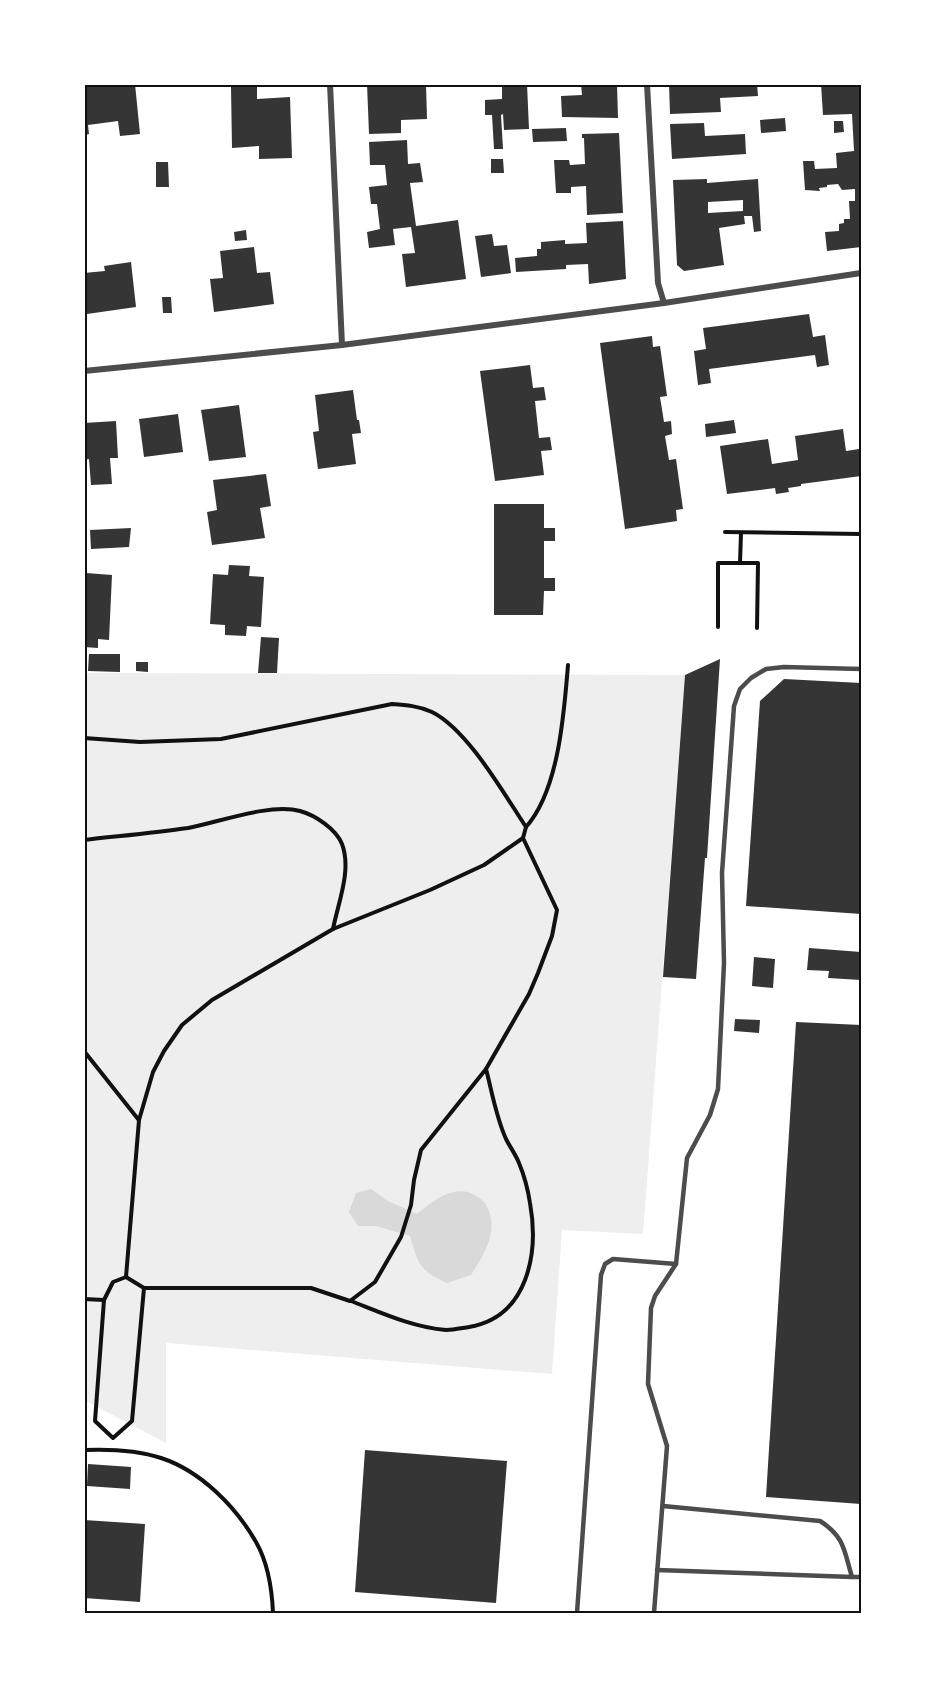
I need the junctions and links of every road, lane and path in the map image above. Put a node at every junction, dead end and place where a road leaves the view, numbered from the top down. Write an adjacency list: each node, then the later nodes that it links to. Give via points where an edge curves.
1 (330, 84): 5 (street)
2 (647, 84): 4 (street, via 658,283)
3 (861, 273): 4 (street)
4 (664, 303): 5 (street)
5 (342, 345): 6 (street)
6 (84, 370)
7 (725, 532): 8 (path)
8 (741, 533): 9 (path); 10 (path)
9 (861, 534)
10 (740, 563): 11 (path, via 718,563); 12 (path, via 758,563)
11 (718, 627)
12 (757, 628)
13 (568, 665): 16 (path, via 552,775 542,805)
14 (861, 669): 23 (lane, via 766,669 740,689 734,706 723,873 724,963 718,1089 710,1115 687,1158)
15 (84, 738): 16 (path, via 140,742 221,739 392,704 413,705 433,712 457,732)
16 (526, 827): 17 (path)
17 (523, 838): 19 (path, via 473,870); 21 (path, via 557,910 552,936 529,994)
18 (84, 840): 19 (path, via 188,828 277,809 299,811 324,823 341,841 346,857)
19 (333, 928): 22 (path, via 221,995 182,1025 153,1072)
20 (84, 1051): 22 (path)
21 (486, 1069): 28 (path, via 421,1150 401,1237 375,1282); 28 (path, via 530,1203 532,1239 520,1292 496,1319 449,1330 408,1323)
22 (139, 1120): 24 (path)
23 (676, 1264): 32 (lane, via 651,1308 648,1384 667,1446); 37 (lane, via 613,1258 605,1264 601,1275)
24 (126, 1277): 25 (path); 27 (path, via 113,1282)
25 (144, 1287): 28 (path, via 311,1288); 29 (path, via 132,1421)
26 (84, 1299): 27 (path)
27 (104, 1300): 29 (path, via 95,1421)
28 (350, 1301)
29 (113, 1438): 30 (path)
30 (112, 1449): 31 (path); 36 (path, via 161,1458 186,1470 236,1513 257,1543 267,1572)
31 (84, 1450)
32 (663, 1506): 33 (lane); 34 (lane, via 820,1521 840,1537)
33 (657, 1570): 34 (lane); 38 (lane)
34 (852, 1577): 35 (lane)
35 (861, 1577)
36 (273, 1613)
37 (577, 1613)
38 (654, 1613)

